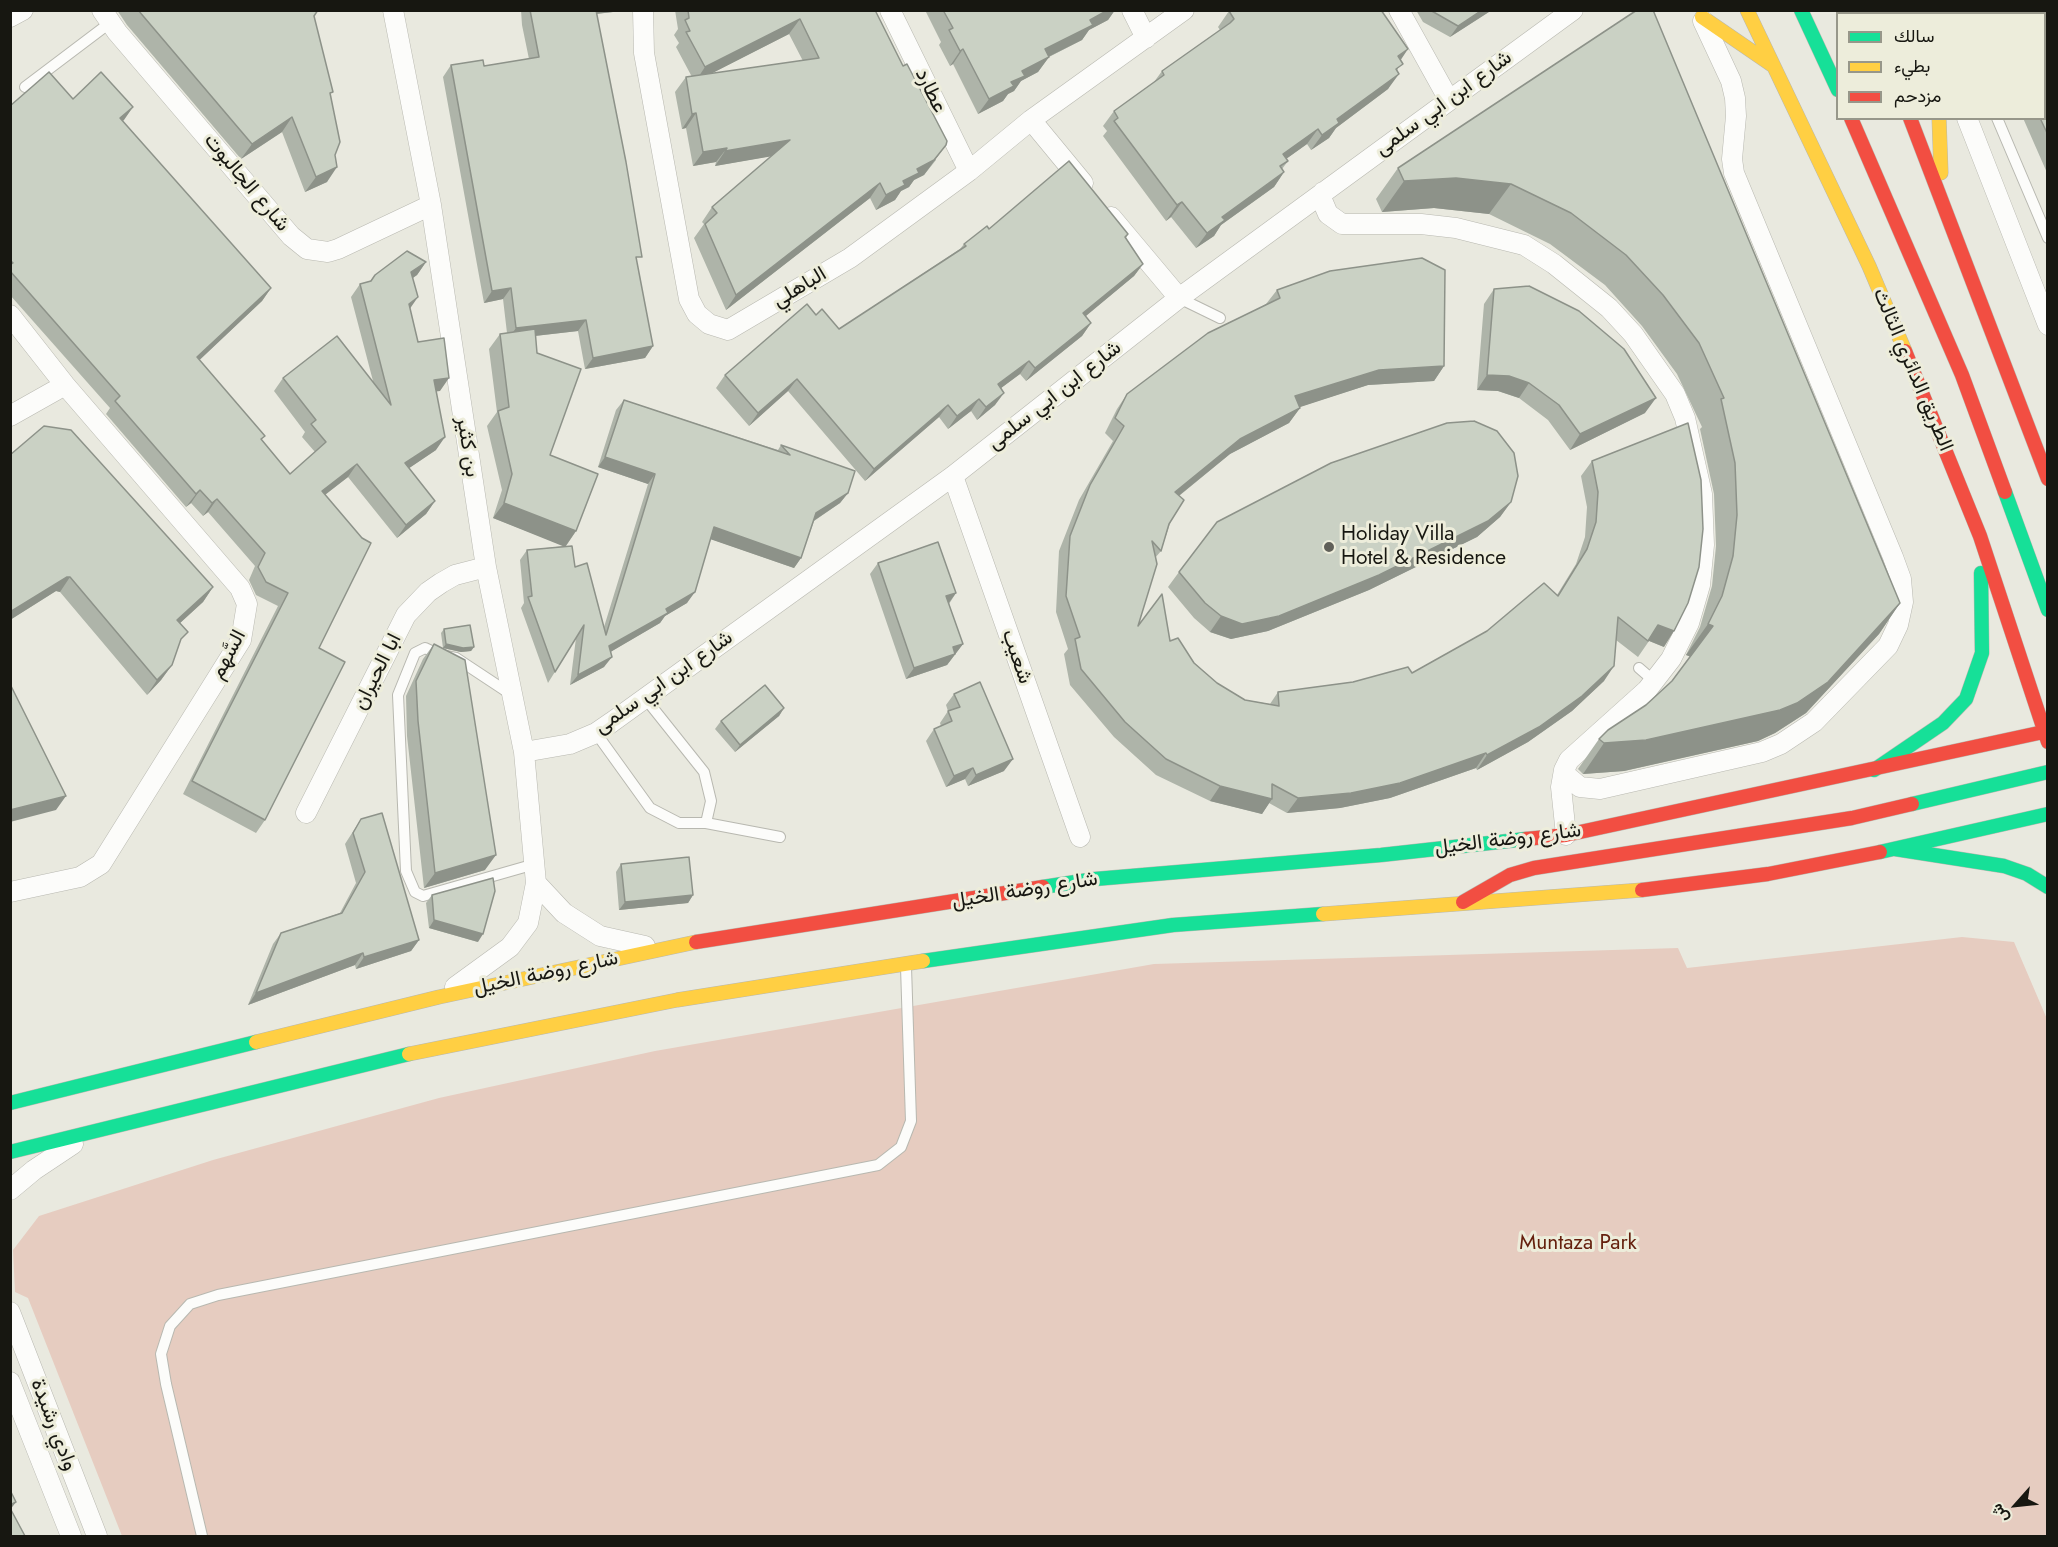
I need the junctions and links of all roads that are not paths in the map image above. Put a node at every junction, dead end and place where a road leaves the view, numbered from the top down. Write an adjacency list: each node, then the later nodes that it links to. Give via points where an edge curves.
1 (23, 10): 13 (street)
2 (393, 10): 28 (street, بن كثير)
3 (643, 10): 25 (street, الباهلي, via 644,53 689,298 697,314 709,324 728,330 776,303 850,258)
4 (890, 10): 25 (street, عطارد)
5 (1132, 10): 14 (street)
6 (1184, 10): 14 (street, الباهلي)
7 (1400, 10): 18 (street)
8 (1572, 10): 18 (street, شارع ابن ابي سلمى)
9 (1747, 10): 15 (main road, الطريق الدائري الثالث)
10 (1801, 10): 16 (main road)
11 (1700, 14): 15 (main road); 48 (street, via 1735,98 1734,173 1893,557 1901,579 1899,625 1888,646 1814,722 1781,744 1762,752 1600,789 1580,787)
12 (107, 16): 17 (lane); 28 (street, شارع الجالبوت, via 291,236 307,249 338,249)
13 (10, 17)
14 (1146, 38): 19 (street, الباهلي)
15 (1775, 68): 38 (main road, الطريق الدائري الثالث, via 1869,266)
16 (1836, 86)
17 (25, 87)
18 (1449, 100): 26 (street, شارع ابن ابي سلمى)
19 (1031, 120): 25 (street, الباهلي); 30 (street)
20 (1852, 120): 40 (main road, via 1962,375)
21 (1911, 120): 27 (main road)
22 (1939, 120): 27 (main road)
23 (1968, 120): 33 (street)
24 (1998, 120): 29 (lane)
25 (969, 171)
26 (1323, 192): 30 (street, شارع ابن ابي سلمى); 42 (street, via 1328,214 1342,224 1456,228 1524,245 1609,308 1656,363 1675,394 1692,443 1702,494 1704,545 1700,585 1689,623 1671,659)
27 (1941, 196): 37 (main road)
28 (431, 205): 39 (street, بن كثير)
29 (2048, 238)
30 (1179, 298): 32 (lane); 36 (street, شارع ابن ابي سلمى)
31 (10, 315): 34 (street, السَّهم)
32 (1220, 318)
33 (2048, 326)
34 (65, 385): 35 (street); 60 (street, السَّهم, via 240,588 247,604 246,622 241,639 101,864 80,877)
35 (10, 416)
36 (953, 476): 44 (street, شارع ابن ابي سلمى); 56 (street, شعيب)
37 (2048, 478)
38 (1980, 536): 46 (main road, الطريق الدائري الثالث); 49 (main road, via 1982,653 1970,692 1943,723)
39 (486, 567): 43 (street, بن كثير); 51 (street, ابا الحيران, via 441,583 406,615)
40 (2048, 610)
41 (1639, 668): 42 (lane)
42 (1654, 681): 48 (street, via 1569,760)
43 (512, 696): 47 (street, بن كثير); 58 (lane, via 456,658 425,648 416,653 398,695 406,872 415,892 423,896)
44 (645, 698): 45 (street, شارع ابن ابي سلمى); 53 (lane, via 704,772 711,801)
45 (596, 733): 47 (street, شارع ابن ابي سلمى, via 570,744); 53 (lane, via 650,808 679,824)
46 (2047, 734): 49 (main road, شارع روضة الخيل)
47 (524, 752): 58 (street, بن كثير)
48 (1564, 770): 54 (street, via 1561,787)
49 (1874, 770): 54 (main road, شارع روضة الخيل)
50 (2048, 772): 61 (main road, via 1852,818 1534,868 1510,875)
51 (306, 813)
52 (2048, 814): 57 (main road)
53 (706, 823): 55 (lane)
54 (1566, 835): 62 (main road, شارع روضة الخيل, via 1095,879)
55 (780, 837)
56 (1080, 837)
57 (1895, 849): 59 (main road, via 2004,867 2027,874); 61 (main road, via 1768,874 1612,894)
58 (536, 874): 62 (street, via 564,913 600,936); 64 (street, بن كثير, via 528,923 510,946)
59 (2048, 887)
60 (10, 892)
61 (1463, 902): 63 (main road, via 1173,925)
62 (660, 948): 64 (main road, شارع روضة الخيل)
63 (906, 963): 66 (main road, via 677,1000 455,1043); 75 (lane, via 911,1121 901,1148 878,1165 203,1298 190,1304 170,1326 162,1354)
64 (439, 997): 65 (main road, شارع روضة الخيل)
65 (10, 1103)
66 (88, 1134): 67 (main road); 68 (street)
67 (10, 1152)
68 (10, 1190)
69 (10, 1312): 71 (street, وادي رشيدة)
70 (10, 1382): 72 (street, وادي رشيدة)
71 (43, 1401): 72 (street); 74 (street, وادي رشيدة)
72 (16, 1412): 73 (street, وادي رشيدة)
73 (71, 1536)
74 (98, 1536)
75 (202, 1536)

